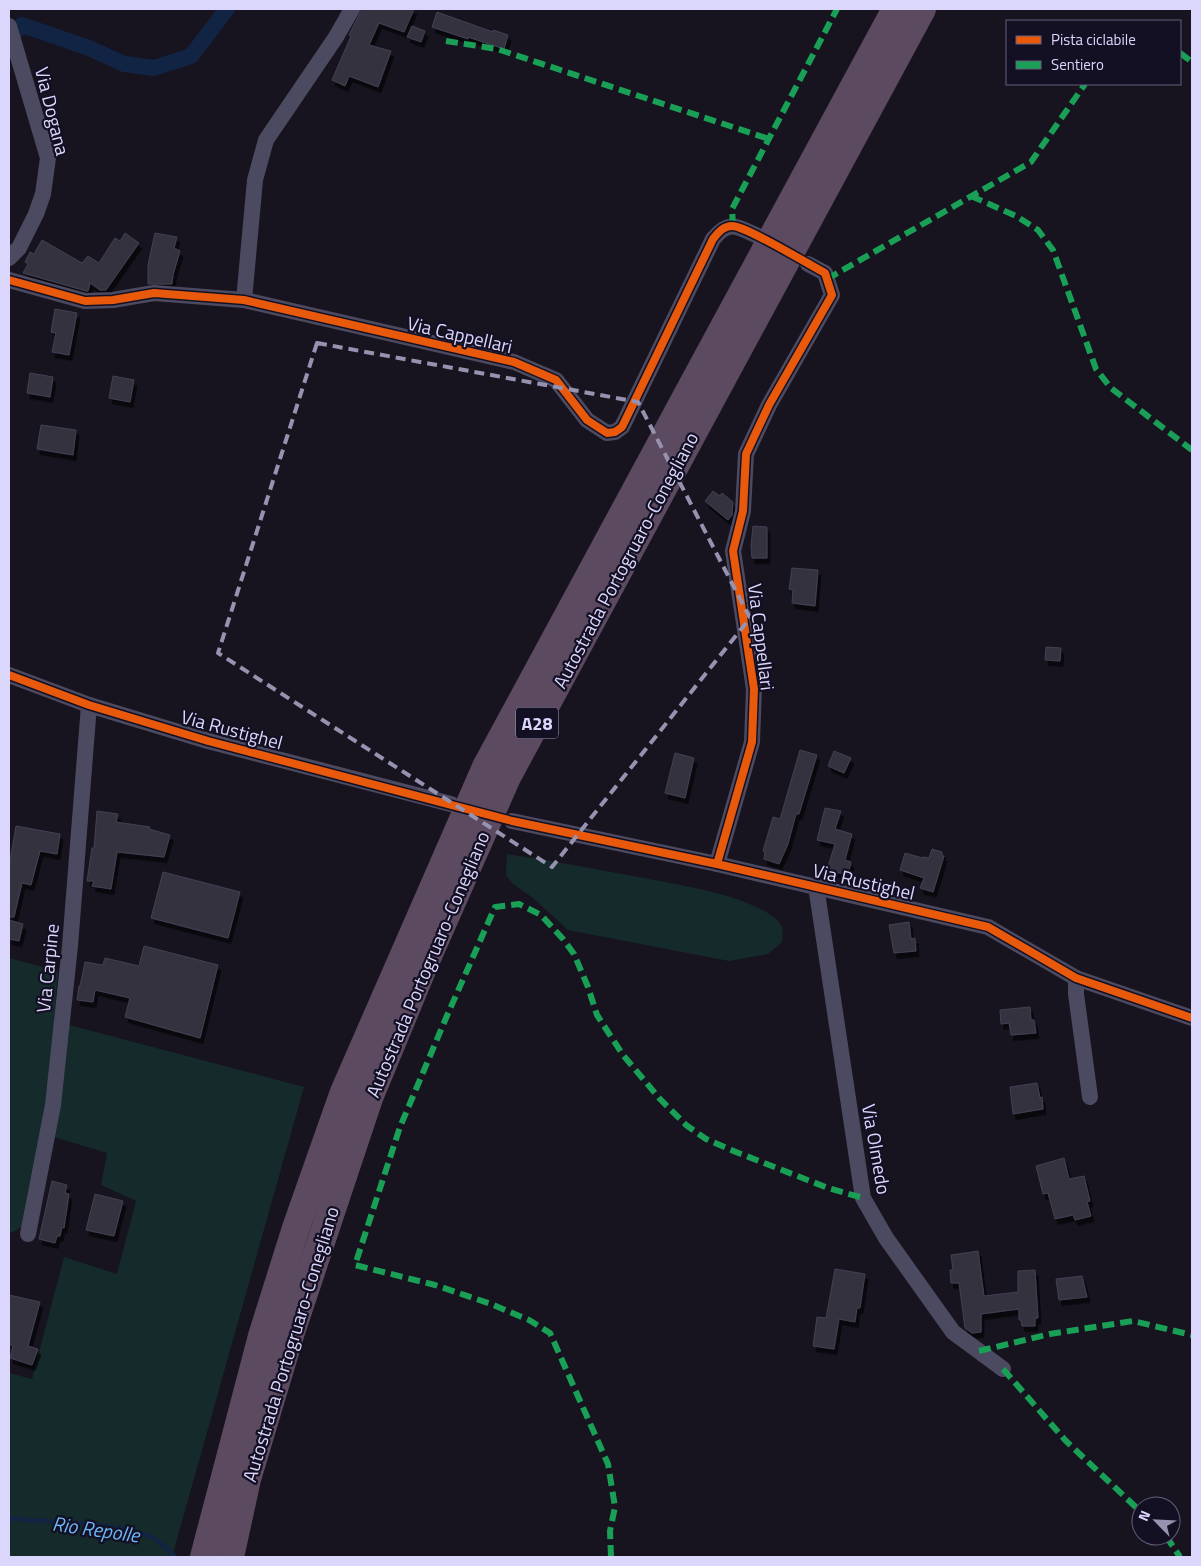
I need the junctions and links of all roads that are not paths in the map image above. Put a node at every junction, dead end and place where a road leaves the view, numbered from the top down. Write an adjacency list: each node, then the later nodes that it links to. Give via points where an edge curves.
1 (352, 9): 9 (street, via 266,140 255,180)
2 (896, 9): 21 (highway, Autostrada Portogruaro-Conegliano / A28, via 486,767 344,1092 296,1228 262,1336)
3 (922, 9): 21 (highway, Autostrada Portogruaro-Conegliano / A28, via 507,777 369,1098 290,1332 247,1479)
4 (9, 26): 6 (street, Via Dogana, via 48,158 44,194 19,248)
5 (758, 236): 9 (street, Via Cappellari, via 727,226 713,239 622,427 607,433 587,420 556,380 514,362)
6 (9, 258)
7 (808, 264): 14 (street, Via Cappellari, via 825,273 832,295 769,405 746,454 743,511 733,551 754,689 752,742)
8 (9, 280): 9 (street, Via Cappellari, via 85,301 154,293)
9 (244, 300)
10 (9, 675): 11 (street, Via Rustighel)
11 (89, 705): 12 (street, Via Rustighel, via 208,741); 19 (street, Via Carpine, via 70,946 53,1105)
12 (451, 804)
13 (512, 821): 14 (street, Via Rustighel)
14 (718, 864): 15 (street, Via Rustighel)
15 (816, 886): 16 (street, Via Rustighel, via 988,927); 20 (street, Via Olmedo, via 863,1198 886,1238 953,1332)
16 (1076, 978): 17 (street, Via Rustighel); 18 (street)
17 (1192, 1018)
18 (1090, 1097)
19 (28, 1234)
20 (1003, 1369)
21 (219, 1549)

